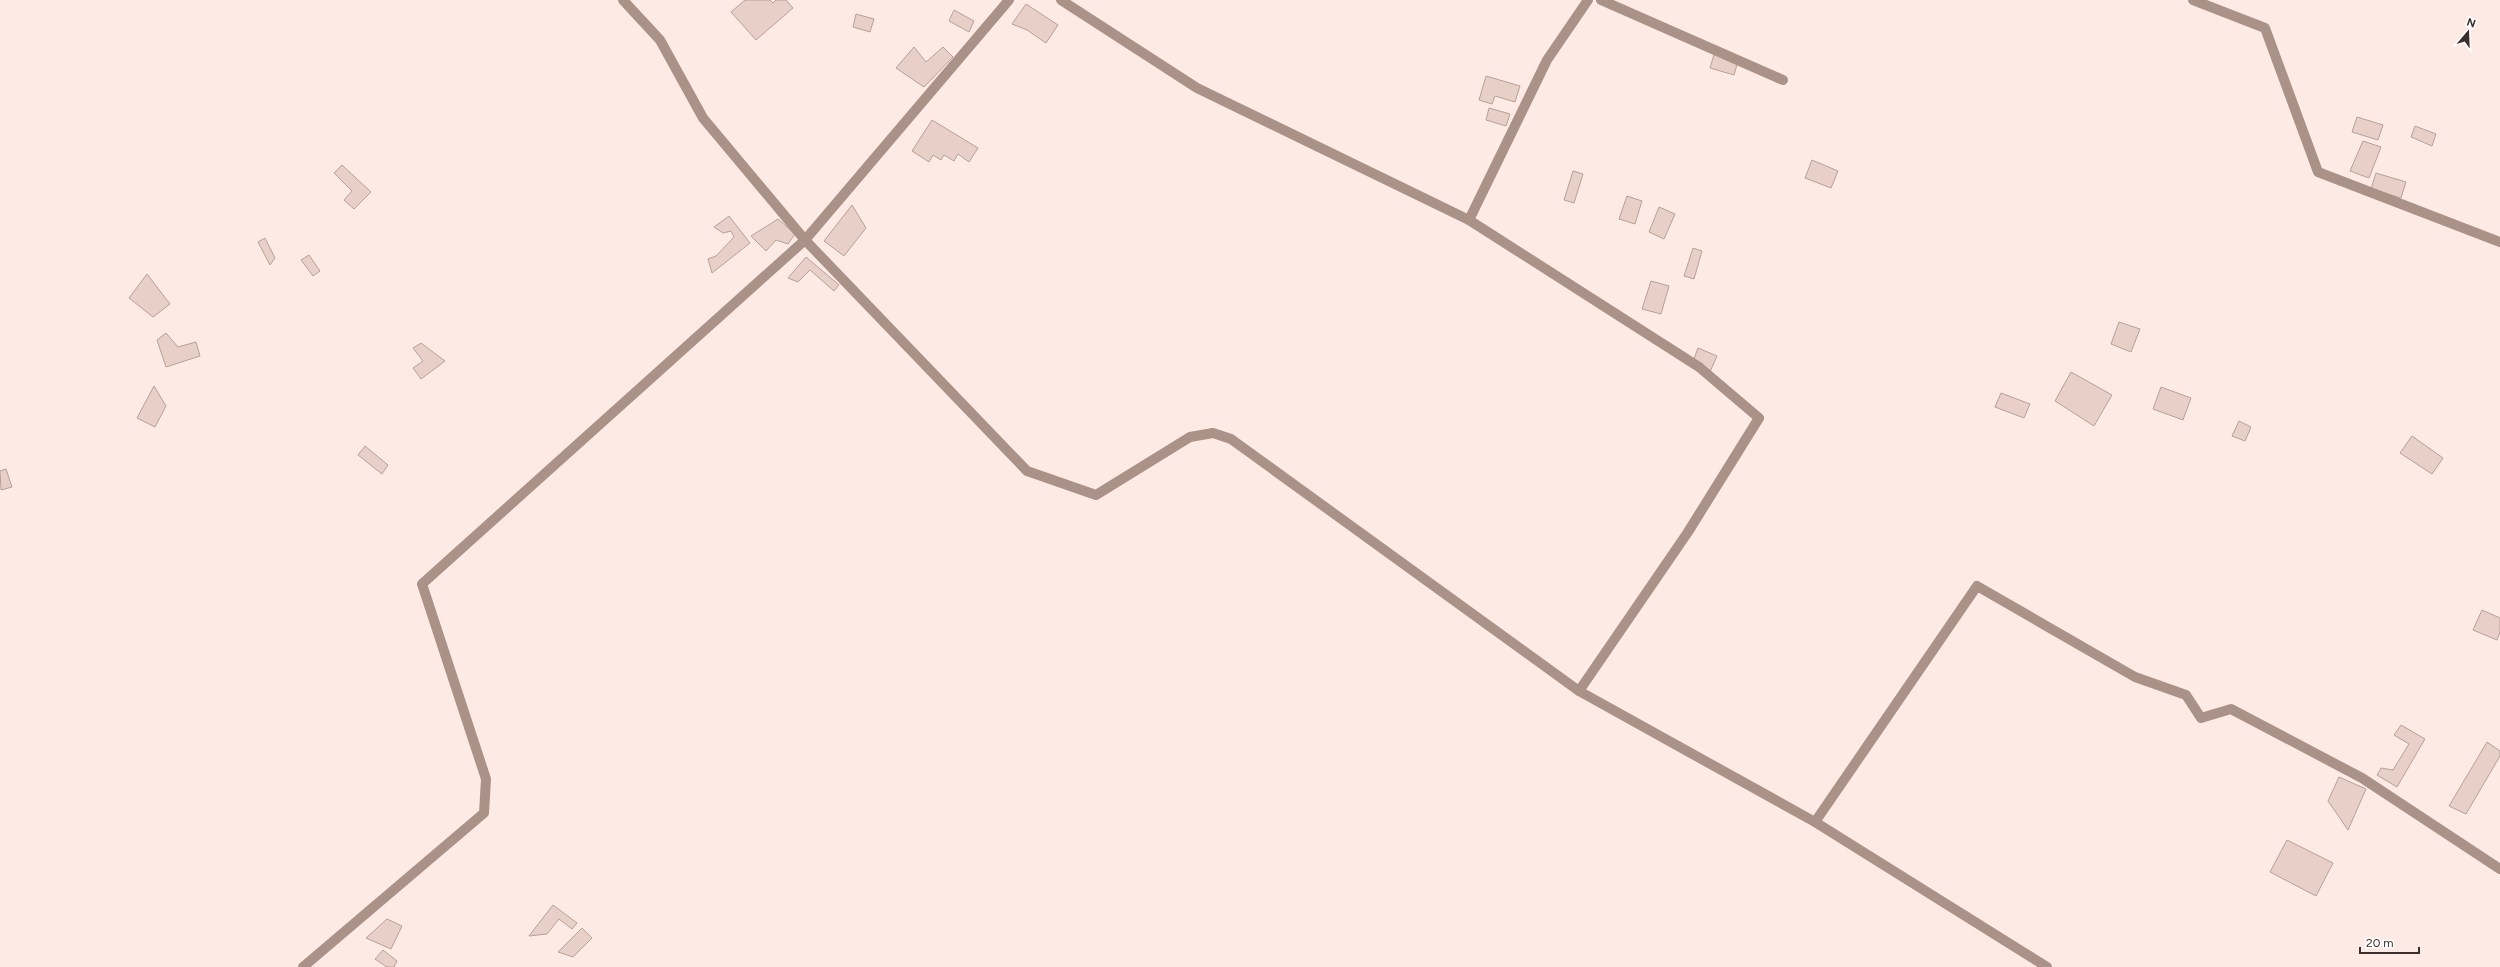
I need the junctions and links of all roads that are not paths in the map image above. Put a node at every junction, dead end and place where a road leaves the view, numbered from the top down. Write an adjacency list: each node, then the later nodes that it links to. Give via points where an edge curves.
1 (623, 0): 9 (street, via 660,40 703,118)
2 (1009, 0): 9 (street)
3 (1061, 0): 8 (street, via 1197,88)
4 (1588, 0): 8 (street, via 1547,60)
5 (1601, 0): 7 (street)
6 (2193, 0): 10 (street, via 2265,28 2318,172)
7 (1783, 80)
8 (1469, 220): 11 (street, via 1699,367 1759,418 1688,532)
9 (805, 240): 11 (street, via 1027,471 1096,495 1190,437 1213,433 1231,439); 14 (street, via 422,584 486,779 484,813)
10 (2500, 242)
11 (1579, 691): 12 (street)
12 (1816, 822): 13 (street, via 1977,586 2135,677 2186,695 2201,718 2231,709 2362,778); 15 (street)
13 (2500, 869)
14 (303, 967)
15 (2047, 967)

